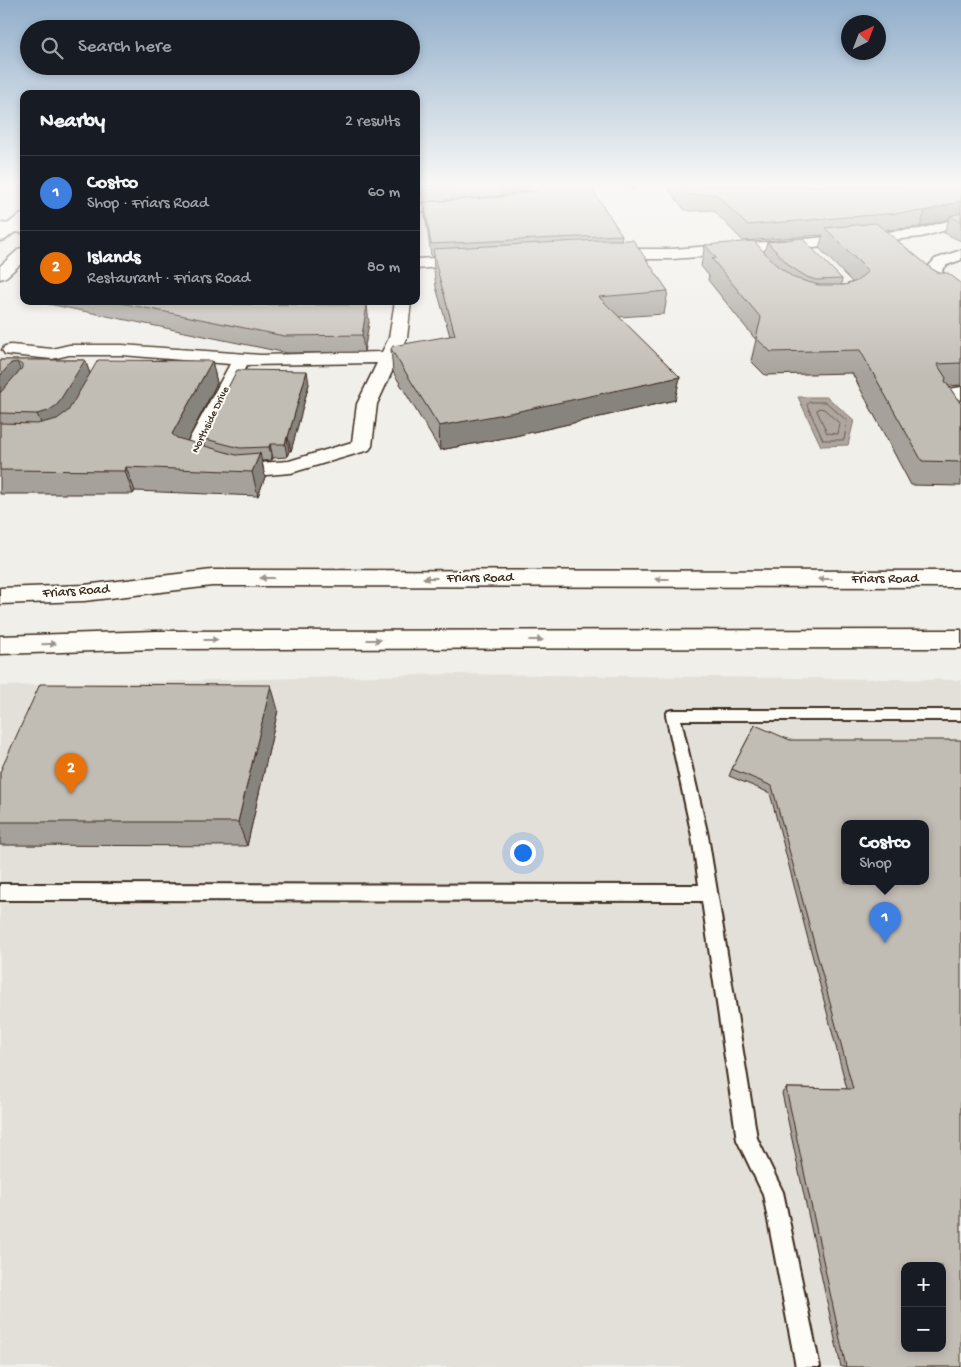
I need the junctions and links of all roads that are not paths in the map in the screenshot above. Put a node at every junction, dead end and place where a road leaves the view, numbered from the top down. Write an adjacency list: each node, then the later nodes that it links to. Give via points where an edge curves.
1 (726, 250): 4 (main road, via 672,254)
2 (751, 250): 9 (main road)
3 (810, 250): 7 (main road)
4 (587, 254)
5 (961, 255): 12 (main road, via 941,262 934,269 938,280)
6 (20, 256): 11 (main road)
7 (818, 258)
8 (485, 260): 10 (main road)
9 (762, 263)
10 (420, 264)
11 (0, 274)
12 (961, 302)
13 (402, 305): 16 (main road, Northside Drive, via 398,338)
14 (8, 345): 17 (main road, via 52,354 69,350)
15 (424, 355): 16 (main road)
16 (388, 359): 17 (main road); 17 (main road, Northside Drive, via 366,404 362,446 291,467 242,471 191,456)
17 (241, 360)
18 (961, 393): 19 (main road, via 956,393 947,403)
19 (961, 422)
20 (961, 579): 21 (main road, Friars Road, one-way to 21, via 212,578 84,593)
21 (0, 596)
22 (961, 639): 23 (main road, one-way to 22, via 156,640)
23 (0, 645)
24 (961, 715): 26 (lane, via 673,715 700,836)
25 (0, 892): 26 (lane)
26 (708, 892): 27 (lane, via 747,1140 773,1192)
27 (808, 1367)

